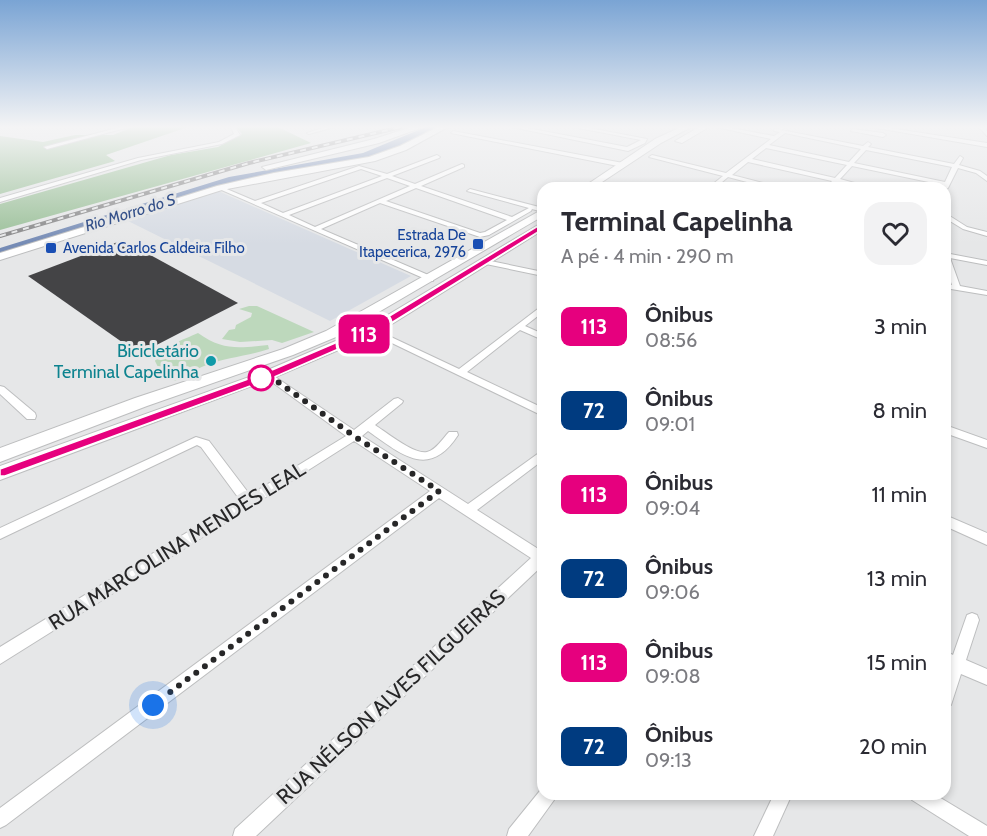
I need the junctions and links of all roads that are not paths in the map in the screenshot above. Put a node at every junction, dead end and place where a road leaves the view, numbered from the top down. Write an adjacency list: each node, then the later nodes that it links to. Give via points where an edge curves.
1 (116, 166): 31 (street)
2 (272, 166): 43 (main road, via 202,183)
3 (338, 166): 29 (main road)
4 (413, 166): 18 (street)
5 (462, 166): 28 (street)
6 (606, 166): 16 (street)
7 (629, 166): 22 (main road)
8 (630, 166): 16 (main road)
9 (690, 166): 17 (street)
10 (740, 166): 17 (street)
11 (775, 166): 20 (street)
12 (850, 166): 20 (street)
13 (861, 166): 26 (street)
14 (956, 166): 19 (street); 27 (street)
15 (633, 169): 16 (main road)
16 (623, 170): 21 (main road)
17 (728, 175): 23 (street); 24 (street)
18 (386, 176): 28 (street); 33 (street, via 357,167); 36 (street)
19 (987, 179)
20 (837, 180): 25 (street)
21 (598, 182)
22 (605, 182)
23 (719, 182)
24 (755, 182)
25 (845, 182)
26 (929, 182)
27 (948, 182)
28 (414, 187): 32 (street); 38 (street)
29 (220, 188): 33 (street); 45 (main road)
30 (470, 191): 34 (street)
31 (0, 200)
32 (380, 201): 38 (street, via 480,235); 40 (street)
33 (255, 203): 36 (street)
34 (537, 209)
35 (529, 210): 38 (street)
36 (284, 215): 40 (street)
37 (537, 215): 50 (main road)
38 (512, 219)
39 (951, 220): 42 (street)
40 (315, 229): 50 (street)
41 (537, 229): 46 (main road)
42 (987, 234)
43 (0, 246)
44 (951, 256): 47 (street)
45 (0, 259)
46 (484, 261): 49 (street); 56 (main road)
47 (987, 263)
48 (951, 272): 52 (street)
49 (537, 273)
50 (430, 279): 65 (main road, via 303,346)
51 (951, 287): 52 (street)
52 (957, 288): 53 (street)
53 (987, 293)
54 (537, 313): 55 (street)
55 (519, 327): 57 (street); 58 (street)
56 (371, 331): 58 (street); 59 (main road)
57 (537, 334)
58 (460, 373): 62 (street)
59 (268, 375): 68 (street); 73 (main road)
60 (0, 388): 63 (street)
61 (398, 401): 64 (street, RUA MARCOLINA MENDES LEAL)
62 (537, 408)
63 (31, 416)
64 (367, 425): 67 (street, via 406,449 429,457); 68 (street, RUA MARCOLINA MENDES LEAL)
65 (71, 430): 70 (main road); 72 (main road)
66 (951, 431): 69 (street)
67 (453, 435)
68 (354, 436): 74 (street); 75 (street, RUA MARCOLINA MENDES LEAL)
69 (987, 444)
70 (0, 455)
71 (537, 458): 76 (street)
72 (0, 463)
73 (0, 473)
74 (439, 491): 76 (street); 89 (street)
75 (249, 503): 78 (street, via 205,444 196,441); 83 (street, RUA MARCOLINA MENDES LEAL)
76 (468, 510): 80 (street)
77 (951, 523): 79 (street)
78 (0, 534)
79 (987, 538)
80 (537, 555)
81 (537, 563): 90 (street, RUA NÉLSON ALVES FILGUEIRAS)
82 (972, 620): 84 (street)
83 (0, 656)
84 (951, 661): 85 (street)
85 (987, 677)
86 (543, 800): 91 (street)
87 (780, 800): 92 (street)
88 (928, 800): 93 (street)
89 (0, 819)
90 (242, 836)
91 (516, 836)
92 (763, 836)
93 (986, 836)

